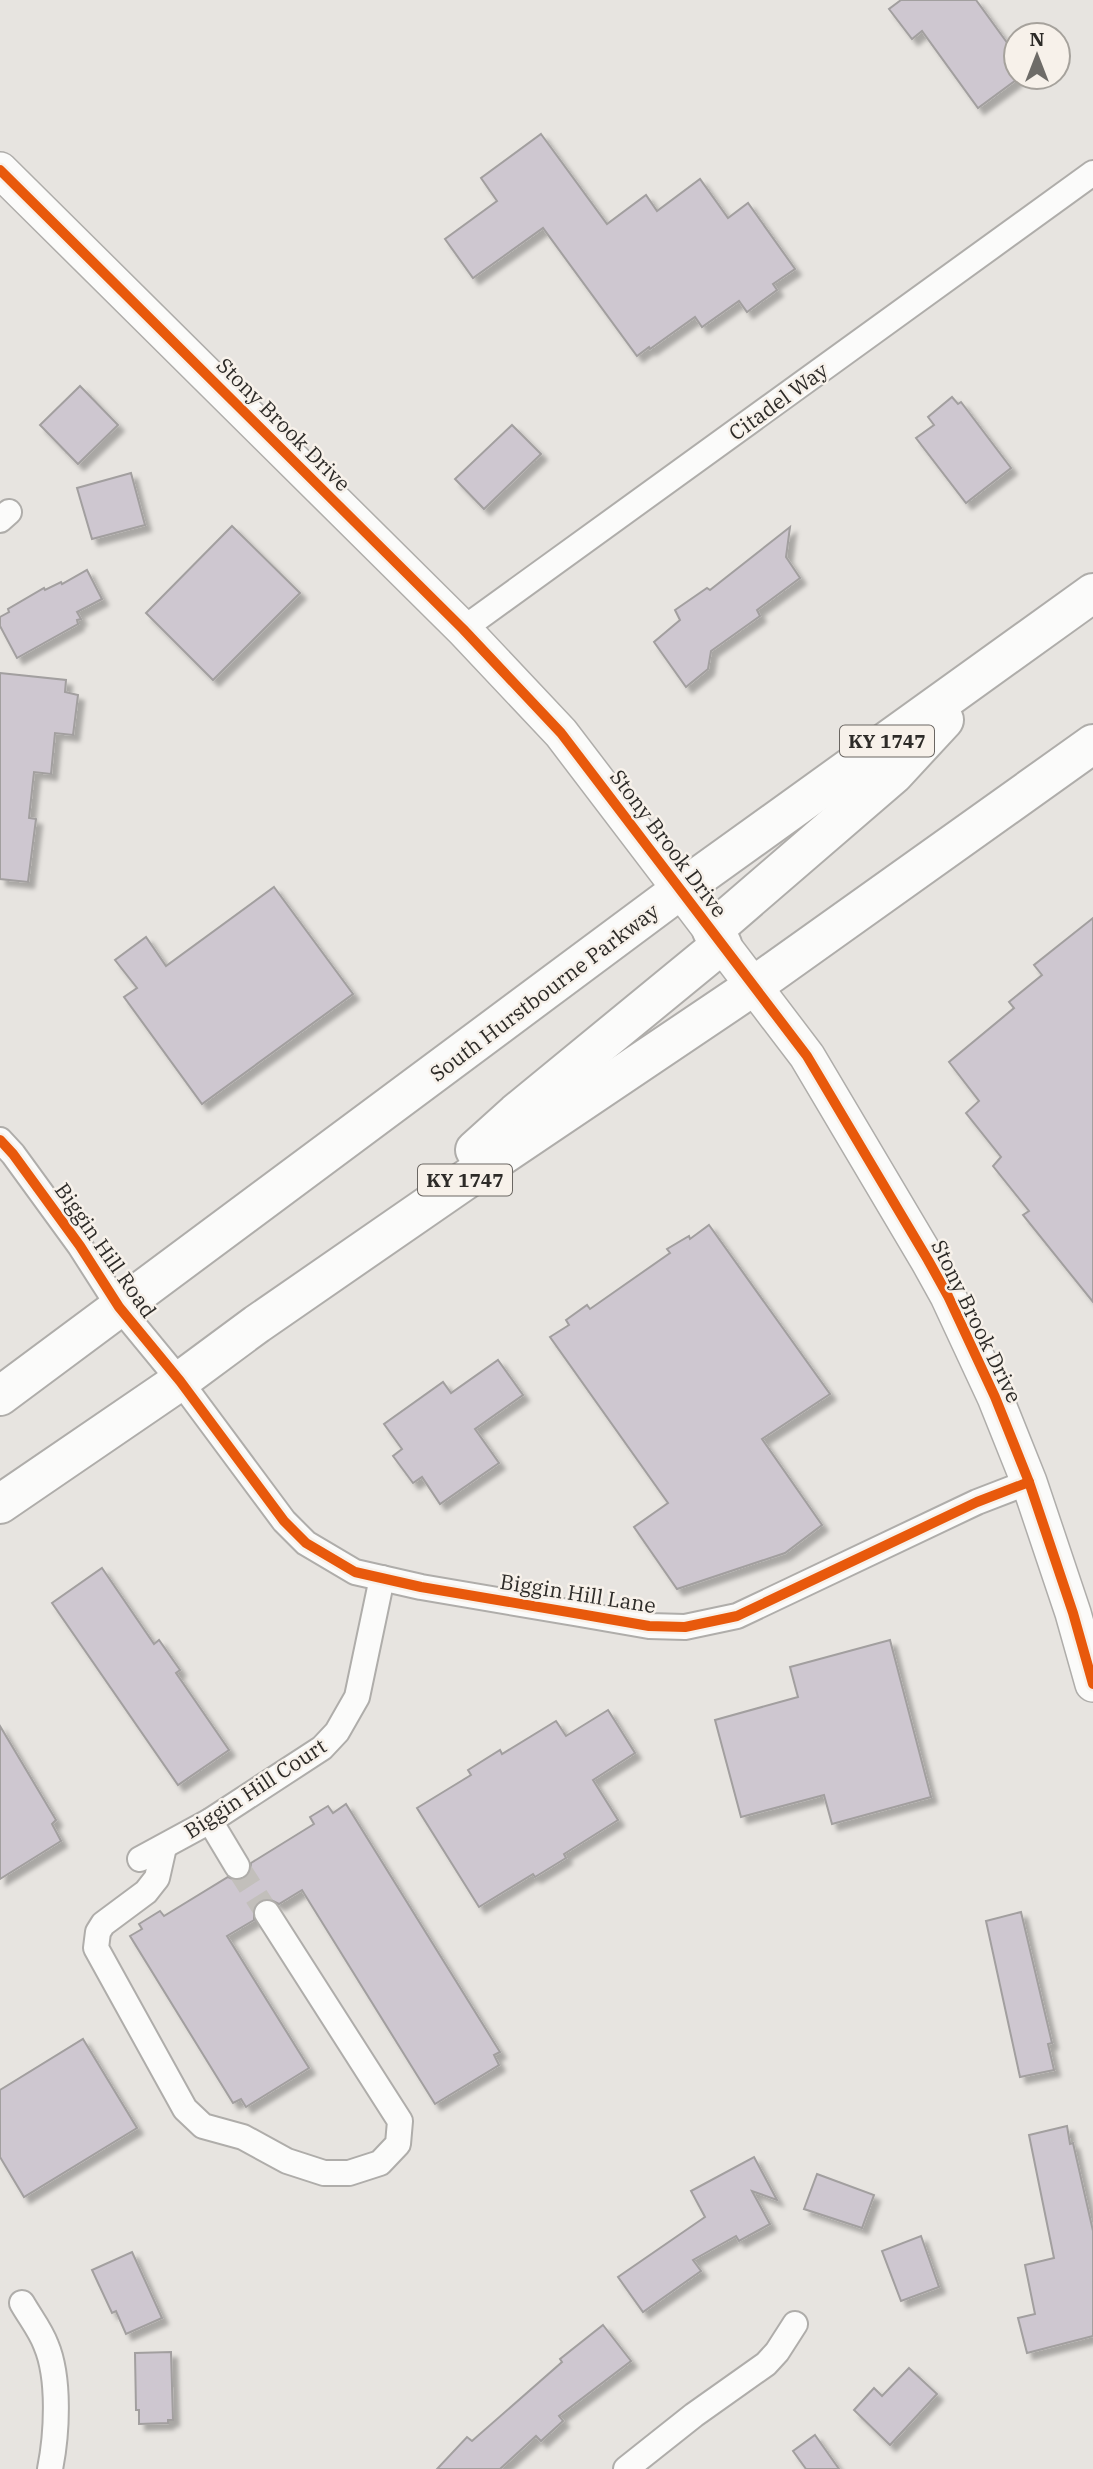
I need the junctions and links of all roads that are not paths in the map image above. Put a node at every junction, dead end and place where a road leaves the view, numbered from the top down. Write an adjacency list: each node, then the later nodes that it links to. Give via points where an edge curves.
1 (0, 170): 4 (street, Stony Brook Drive)
2 (1093, 173): 4 (street, Citadel Way)
3 (1093, 593): 5 (main road, South Hurstbourne Parkway / KY 1747)
4 (463, 629): 9 (street, Stony Brook Drive, via 561,733)
5 (998, 661): 9 (main road, South Hurstbourne Parkway / KY 1747); 10 (main road, via 894,774)
6 (1093, 732): 8 (main road)
7 (1093, 744): 8 (main road, KY 1747)
8 (1042, 781): 11 (main road, KY 1747)
9 (680, 890): 10 (street, Stony Brook Drive); 14 (main road, South Hurstbourne Parkway / KY 1747)
10 (717, 938): 11 (street, Stony Brook Drive); 13 (main road)
11 (755, 985): 13 (main road, KY 1747); 17 (street, Stony Brook Drive, via 807,1056 948,1296)
12 (0, 1140): 14 (street, Biggin Hill Road, via 80,1246)
13 (358, 1254): 15 (main road, KY 1747)
14 (119, 1307): 15 (street, Biggin Hill Road); 16 (main road, South Hurstbourne Parkway / KY 1747)
15 (180, 1381): 18 (main road, KY 1747); 19 (street, Biggin Hill Lane, via 284,1521 306,1543 355,1572)
16 (0, 1396)
17 (1029, 1482): 19 (street, Biggin Hill Lane, via 977,1502 737,1616 685,1627 649,1626); 20 (street, Stony Brook Drive)
18 (0, 1504)
19 (382, 1578): 21 (street, Biggin Hill Court, via 357,1698 337,1732 322,1748)
20 (1093, 1684)
21 (210, 1821): 22 (street, Biggin Hill Court); 24 (street)
22 (164, 1847): 23 (street, Biggin Hill Court); 25 (street, via 157,1878 146,1892 103,1924 96,1948 185,2109 203,2126 243,2137 287,2161 324,2173 349,2173 380,2163 398,2144 400,2121)
23 (140, 1859)
24 (237, 1866)
25 (267, 1913)
26 (22, 2303): 28 (street, via 53,2366)
27 (795, 2324): 29 (street, via 766,2364)
28 (50, 2469)
29 (626, 2469)

